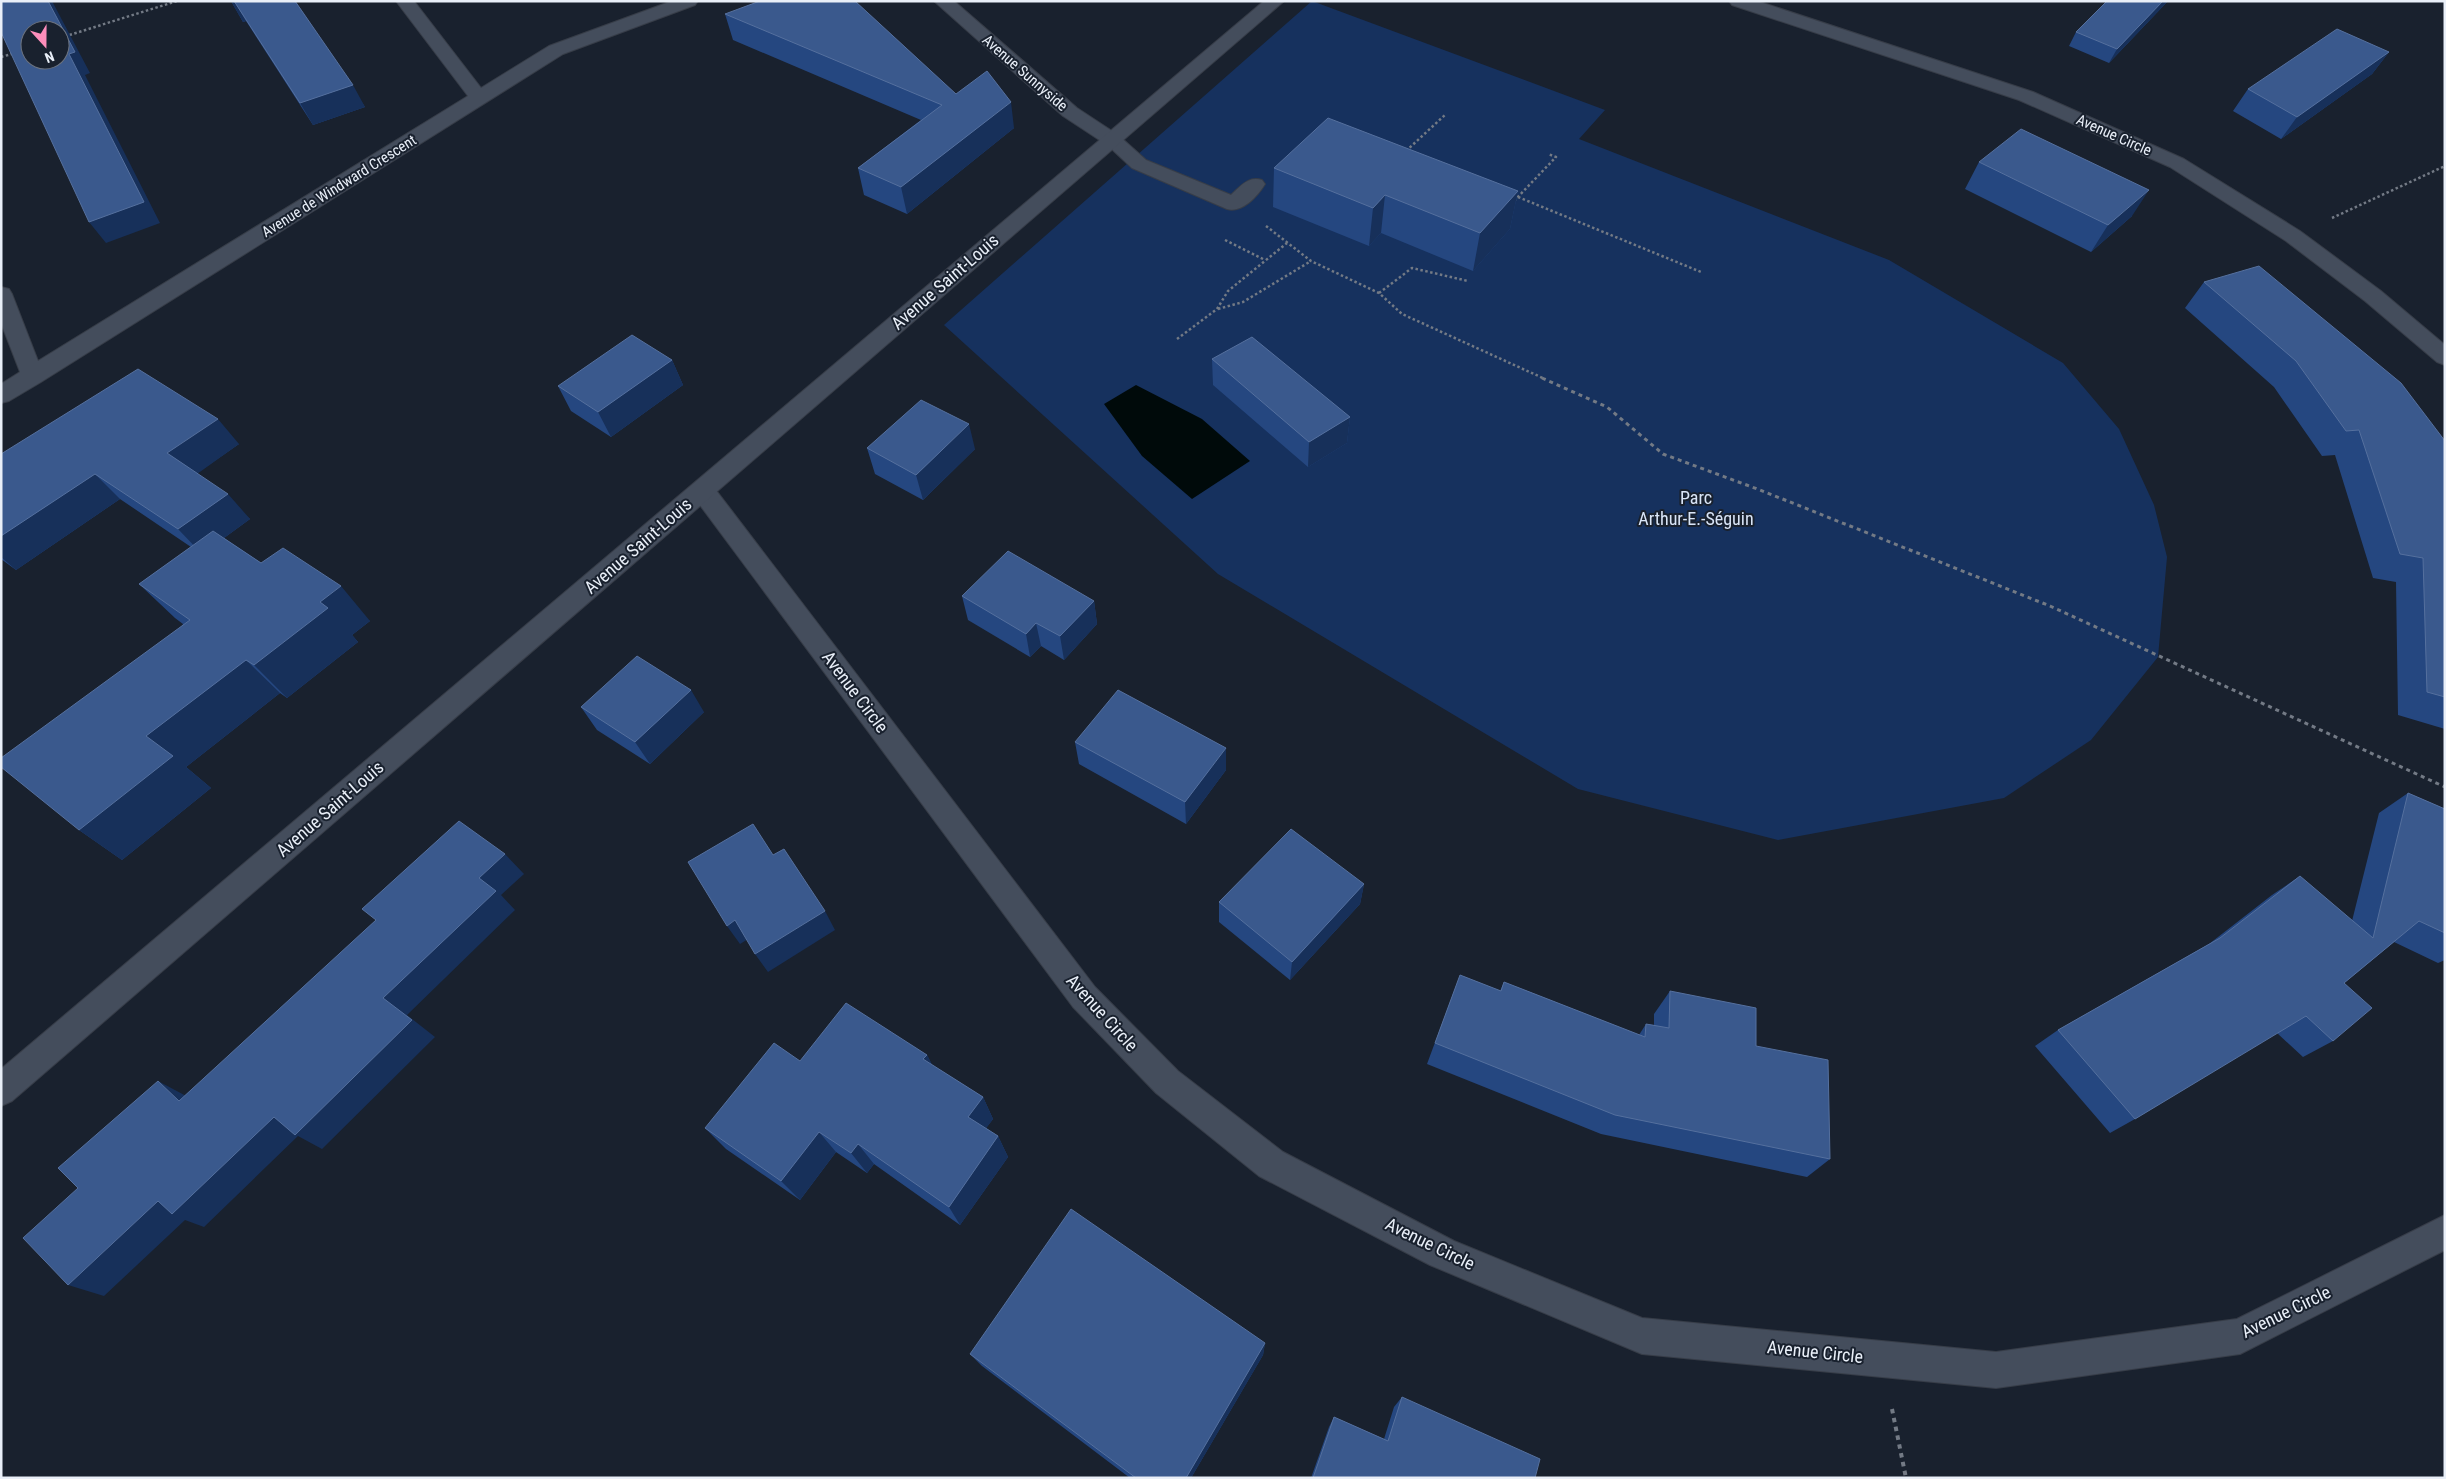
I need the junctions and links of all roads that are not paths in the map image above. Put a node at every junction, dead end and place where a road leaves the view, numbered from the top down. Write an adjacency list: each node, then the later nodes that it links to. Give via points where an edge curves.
1 (405, 1): 6 (street)
2 (689, 1): 6 (street, Avenue de Windward Crescent, via 556,50)
3 (943, 1): 7 (street, Avenue Sunnyside, via 1070,112)
4 (1275, 1): 7 (street, Avenue Saint-Louis)
5 (1738, 1): 10 (street, Avenue Circle, via 2026,96 2177,163 2293,236 2374,296)
6 (480, 98): 11 (street, Avenue de Windward Crescent)
7 (1111, 139): 8 (street, Avenue Sunnyside, via 1139,164 1234,204); 13 (street, Avenue Saint-Louis)
8 (1256, 184)
9 (1, 294): 11 (street)
10 (2445, 356)
11 (33, 376): 12 (street, Avenue de Windward Crescent)
12 (1, 396)
13 (703, 491): 14 (street, Avenue Saint-Louis); 15 (street, Avenue Circle, via 1084,998 1167,1082 1272,1164 1442,1253 1642,1336 1996,1370 2240,1336)
14 (1, 1090)
15 (2445, 1232)

